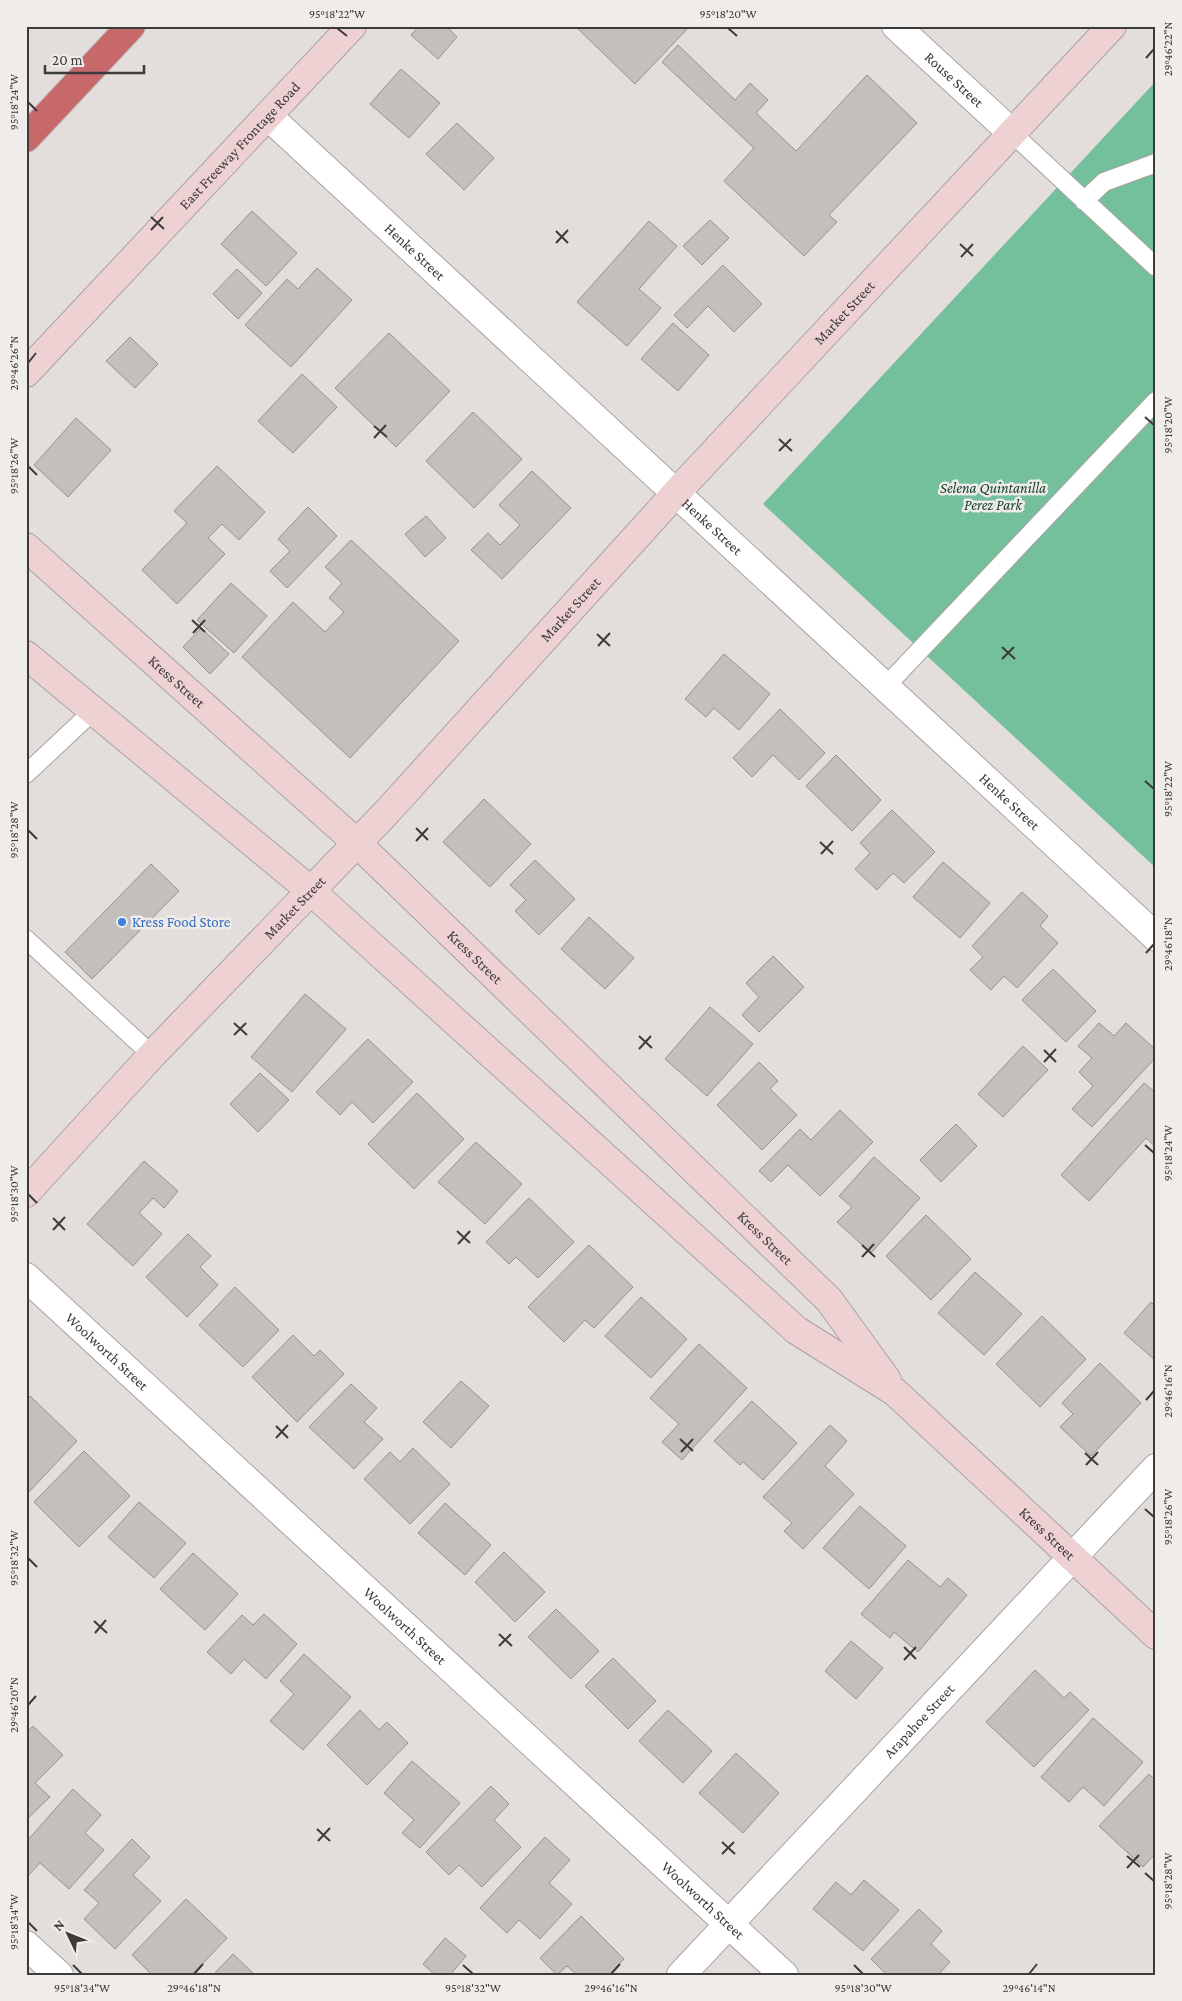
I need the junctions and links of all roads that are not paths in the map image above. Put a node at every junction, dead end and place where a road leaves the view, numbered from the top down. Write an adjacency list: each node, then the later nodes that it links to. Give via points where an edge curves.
1 (131, 26): 7 (highway)
2 (352, 26): 5 (street, East Freeway Frontage Road)
3 (896, 26): 6 (street, Rouse Street)
4 (1112, 26): 6 (street, Market Street)
5 (268, 116): 11 (street, East Freeway Frontage Road); 13 (street, Henke Street)
6 (1012, 133): 9 (lane); 13 (street, Market Street)
7 (26, 138)
8 (1156, 163): 9 (lane, via 1104,182)
9 (1084, 201): 10 (lane)
10 (1156, 267)
11 (26, 373)
12 (1156, 401): 16 (lane)
13 (676, 492): 16 (street, Henke Street); 19 (street, Market Street)
14 (26, 547): 19 (street, Kress Street)
15 (26, 656): 17 (street, Kress Street)
16 (884, 687): 21 (street, Henke Street)
17 (92, 712): 18 (lane); 20 (street, Kress Street)
18 (26, 774)
19 (357, 843): 20 (street, Market Street); 26 (street, Kress Street, via 829,1300)
20 (311, 891): 23 (street, Market Street); 26 (street, Kress Street, via 796,1330)
21 (1156, 937)
22 (26, 939): 23 (lane)
23 (152, 1055): 24 (street, Market Street)
24 (26, 1193)
25 (26, 1277): 30 (street, Woolworth Street)
26 (895, 1392): 28 (street, Kress Street)
27 (1156, 1468): 28 (street, Arapahoe Street)
28 (1073, 1556): 29 (street, Kress Street); 30 (street, Arapahoe Street)
29 (1156, 1635)
30 (729, 1923): 33 (street, Arapahoe Street); 34 (street, Woolworth Street)
31 (26, 1945): 32 (street)
32 (59, 1975)
33 (681, 1975)
34 (784, 1975)

